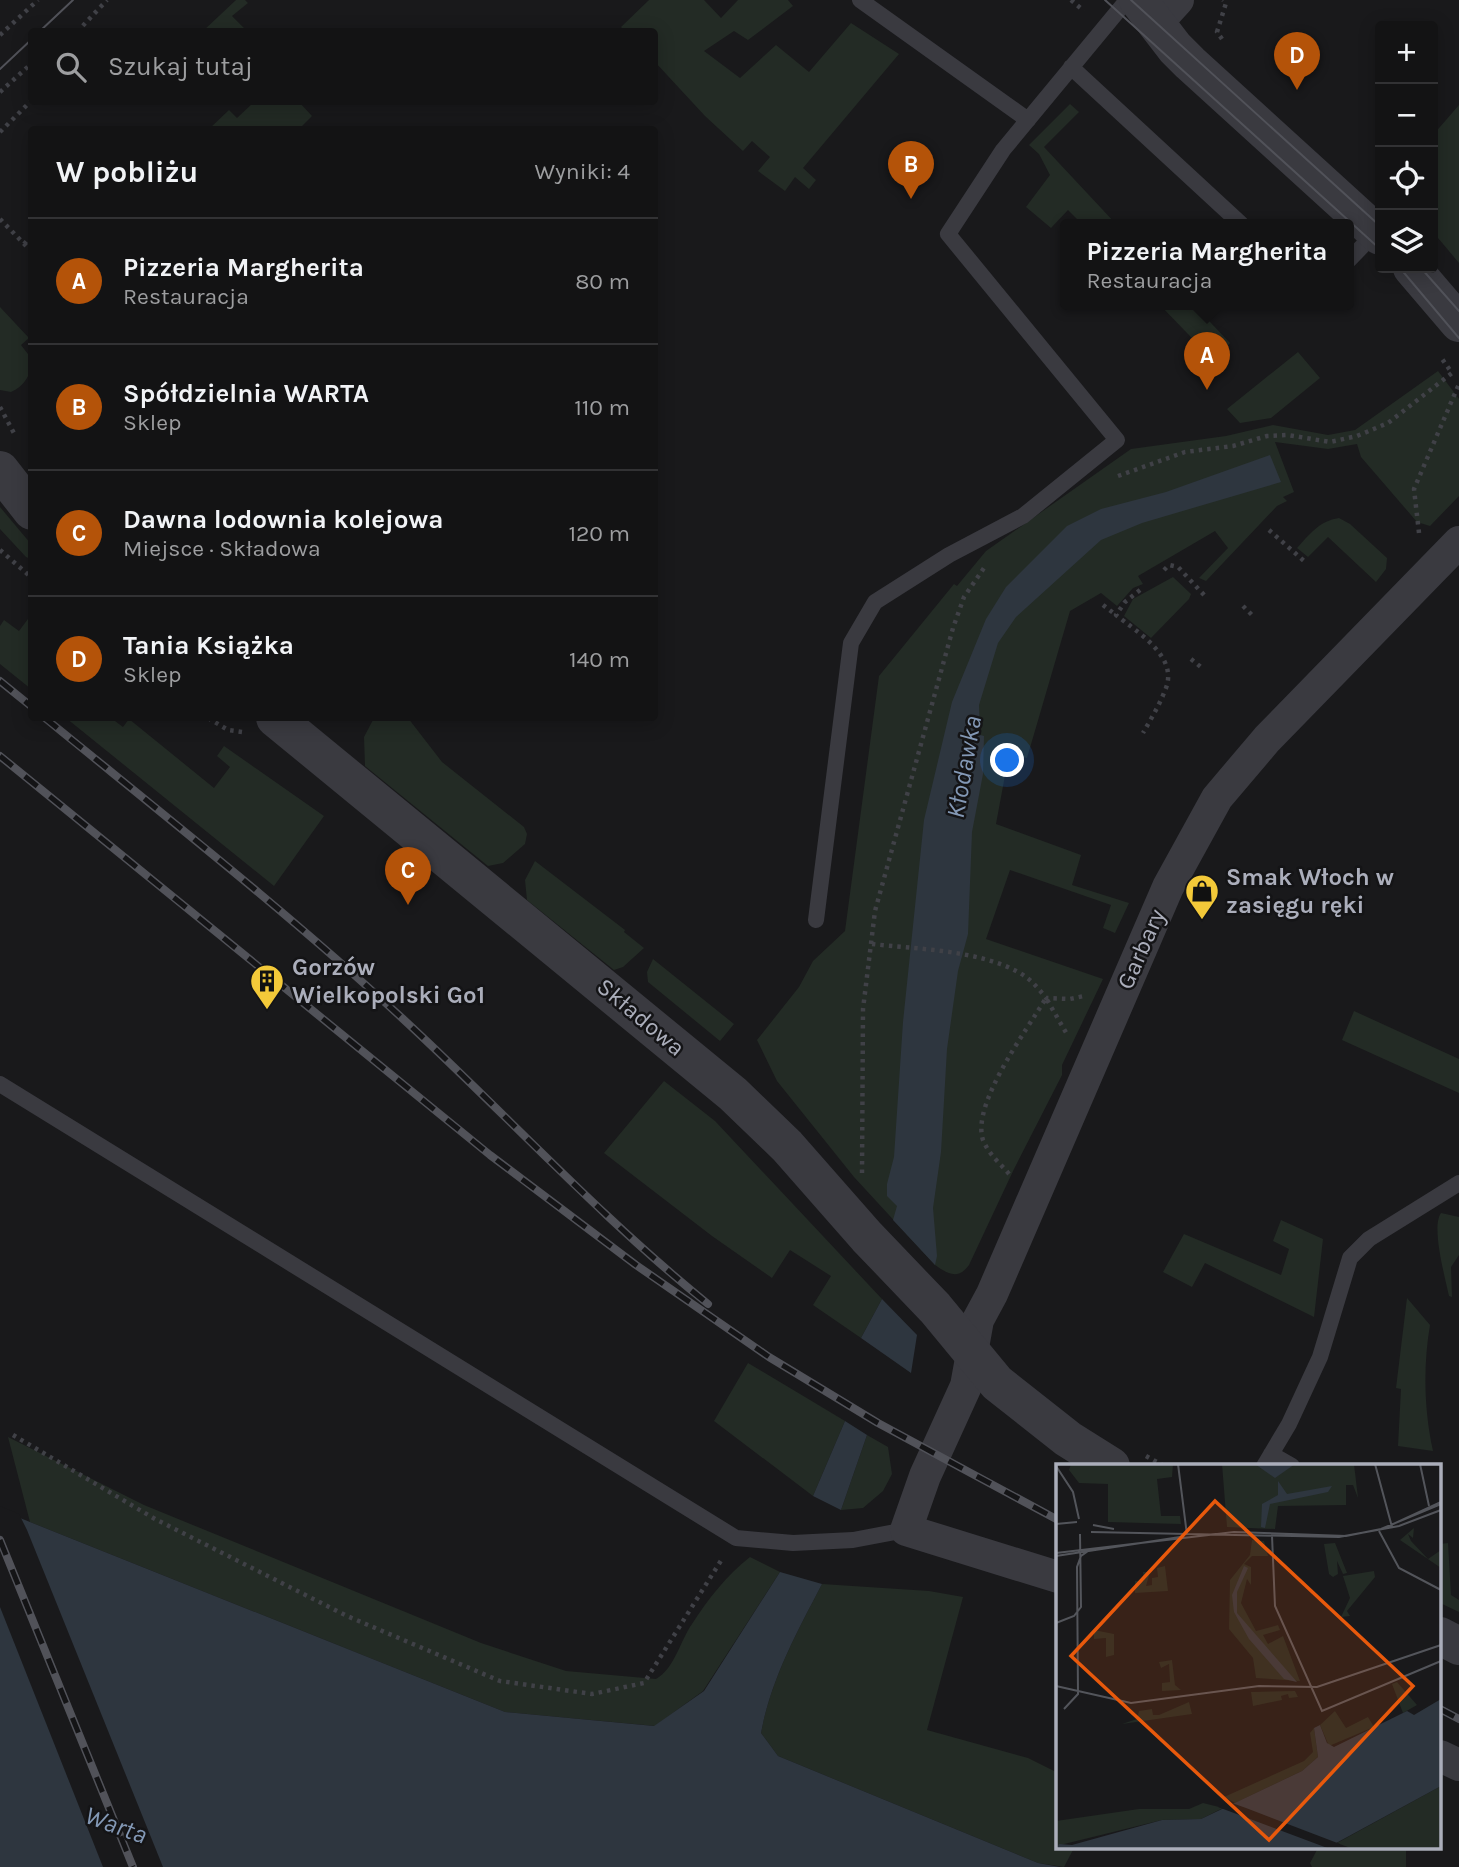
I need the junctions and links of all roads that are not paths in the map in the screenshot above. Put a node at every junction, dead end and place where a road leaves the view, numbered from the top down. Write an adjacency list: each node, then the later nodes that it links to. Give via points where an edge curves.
1 (860, 0): 4 (lane)
2 (1146, 11): 3 (lane); 6 (street, via 1198,71)
3 (1071, 67): 4 (lane); 5 (lane)
4 (1028, 120): 15 (lane, via 948,234 1117,440 1023,516 875,602 851,643)
5 (1236, 219)
6 (1375, 231)
7 (1375, 237): 8 (lane)
8 (1354, 256)
9 (1416, 273): 10 (street)
10 (1459, 323)
11 (0, 470): 12 (street)
12 (28, 506)
13 (1459, 541): 18 (street, Garbary, via 1267,739 1217,798 1168,887 978,1320)
14 (279, 721): 18 (street, Składowa, via 717,1080 763,1122)
15 (816, 920)
16 (0, 1084): 21 (lane, via 736,1538 793,1543 853,1540)
17 (1459, 1183): 19 (lane, via 1369,1238 1350,1258 1320,1357)
18 (972, 1352): 20 (street, Składowa, via 1013,1397); 21 (street, Garbary, via 966,1386)
19 (1268, 1460)
20 (1108, 1464)
21 (906, 1530): 22 (street)
22 (1056, 1576)
23 (1442, 1637): 24 (street)
24 (1459, 1646)
25 (1442, 1757): 26 (street)
26 (1459, 1765)

